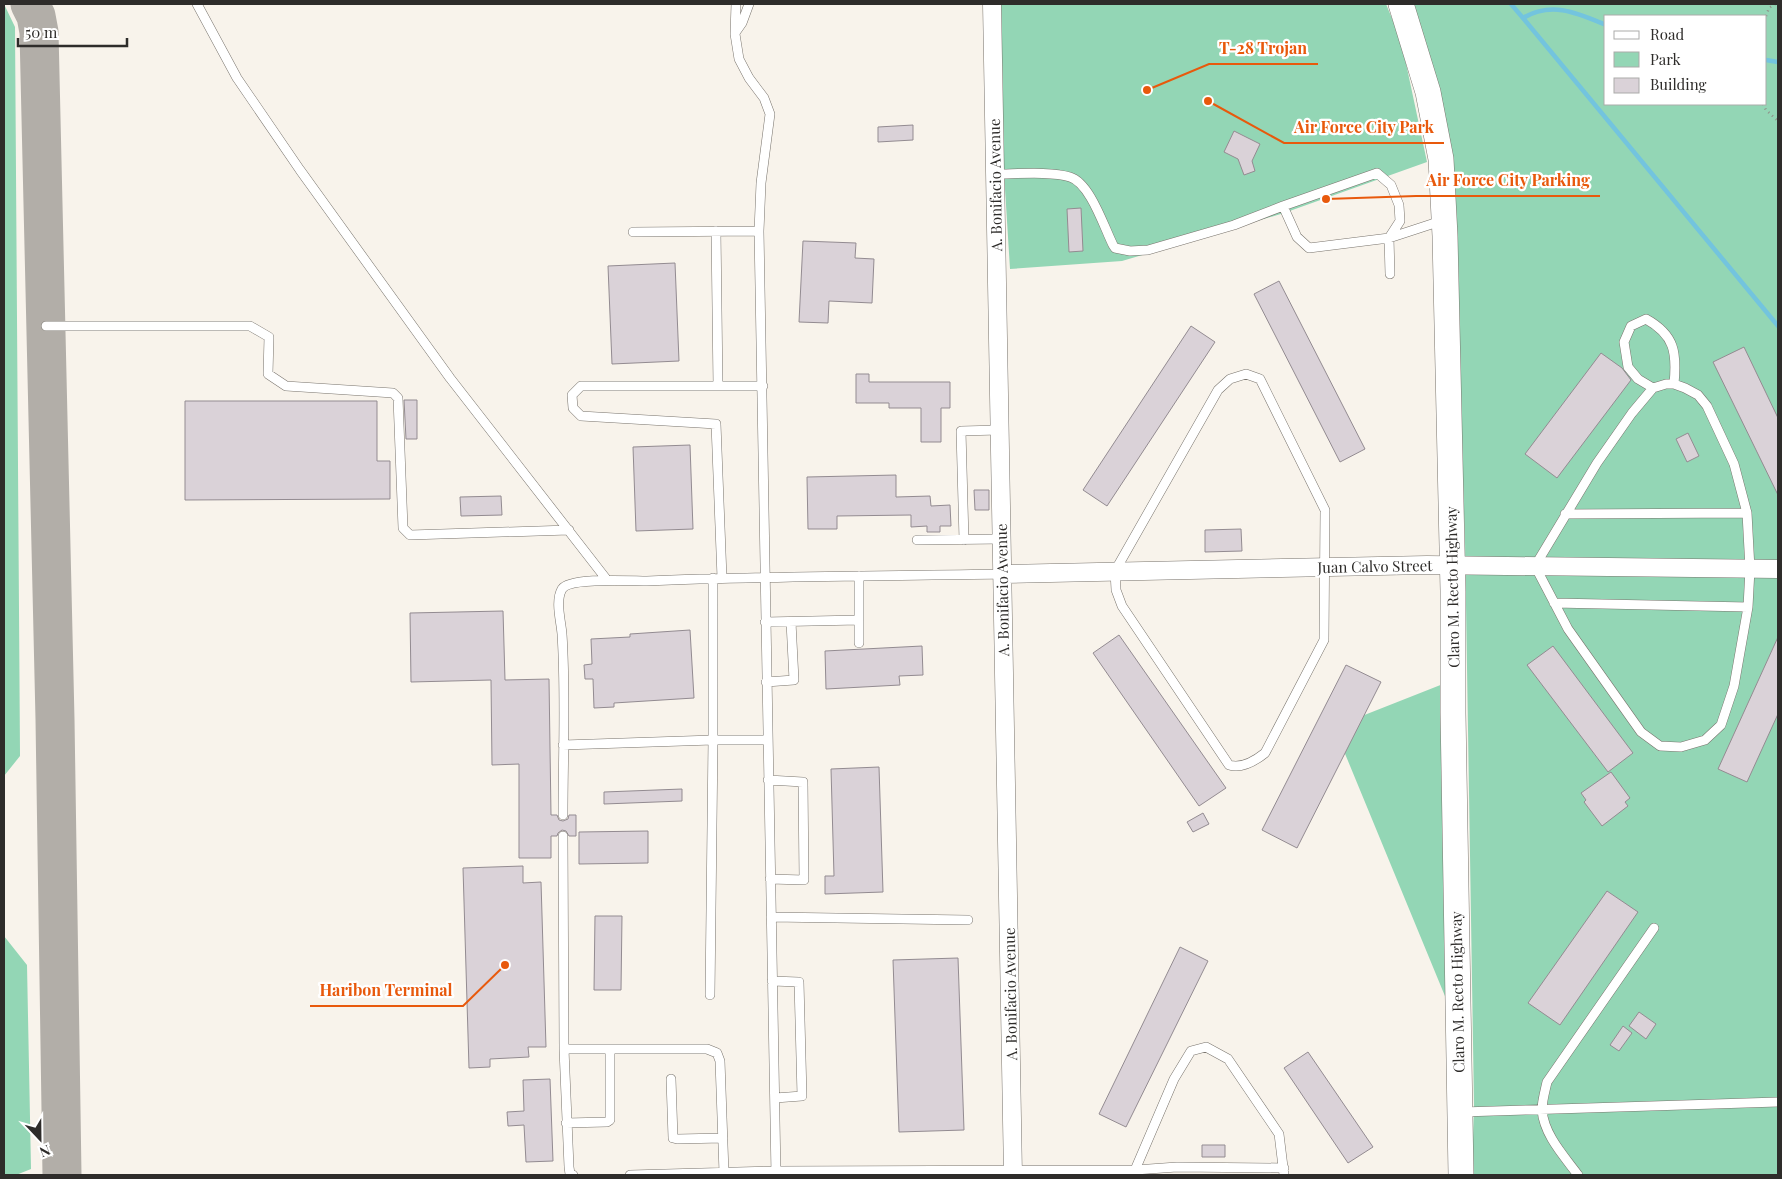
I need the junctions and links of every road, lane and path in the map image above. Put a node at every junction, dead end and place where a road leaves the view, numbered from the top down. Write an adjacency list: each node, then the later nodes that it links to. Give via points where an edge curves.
1 (197, 4): 27 (lane, via 237,78 300,170 450,378)
2 (736, 4): 8 (lane)
3 (748, 4): 8 (lane)
4 (992, 4): 11 (street, A. Bonifacio Avenue)
5 (1401, 4): 13 (main road, Claro M. Recto Highway, via 1421,64 1434,121 1441,159)
6 (1775, 4): 7 (path)
7 (1766, 15)
8 (735, 34): 15 (lane, via 739,59 748,78 764,98 770,114 761,183)
9 (1764, 105): 10 (path)
10 (1778, 121)
11 (995, 174): 12 (lane, via 1071,177 1085,189 1115,248 1130,251 1148,250 1194,237); 24 (street, A. Bonifacio Avenue)
12 (1283, 206): 17 (lane, via 1296,237 1309,248); 17 (lane, via 1377,173 1391,185 1399,205 1400,222)
13 (1444, 220): 17 (lane); 31 (main road, Claro M. Recto Highway)
14 (716, 231): 15 (lane); 16 (lane); 21 (lane)
15 (759, 231): 22 (lane)
16 (633, 232)
17 (1389, 238): 18 (lane)
18 (1390, 274)
19 (46, 326): 27 (lane, via 250,326 269,337 268,374 286,386 396,395 404,528 410,535)
20 (1674, 384): 23 (lane); 23 (lane, via 1672,345 1667,334 1646,319 1631,326 1624,342 1628,367 1638,379); 25 (lane, via 1698,396 1707,406 1734,464)
21 (718, 386): 22 (lane); 39 (lane, via 581,386 572,395 574,408 581,416 718,426)
22 (763, 386): 40 (lane)
23 (1653, 388): 26 (lane, via 1597,463)
24 (999, 430): 29 (lane, via 961,431); 30 (street, A. Bonifacio Avenue)
25 (1747, 513): 26 (lane); 34 (lane)
26 (1565, 514): 32 (lane)
27 (569, 530): 41 (lane)
28 (917, 540): 29 (lane)
29 (964, 540): 30 (lane)
30 (1001, 540): 37 (street, A. Bonifacio Avenue)
31 (1452, 566): 32 (street, Juan Calvo Street); 33 (street, Juan Calvo Street); 67 (main road, Claro M. Recto Highway)
32 (1535, 566): 34 (street, Juan Calvo Street); 42 (lane)
33 (1324, 567): 36 (street, Juan Calvo Street); 36 (lane, via 1325,510 1260,379 1246,374 1230,379 1218,390); 36 (lane, via 1324,640 1265,753 1255,761 1234,767 1229,765 1122,606 1116,590)
34 (1750, 569): 35 (street, Juan Calvo Street); 43 (lane)
35 (1778, 569)
36 (1115, 571): 37 (street, Juan Calvo Street)
37 (1002, 574): 38 (lane); 73 (street, A. Bonifacio Avenue)
38 (859, 576): 40 (lane); 44 (lane)
39 (717, 578): 40 (lane); 41 (lane); 49 (lane)
40 (764, 578): 45 (lane)
41 (608, 580): 51 (lane, via 572,583 564,587 559,596)
42 (1554, 603): 43 (lane); 43 (lane, via 1568,629 1641,732 1660,746 1681,747 1705,740 1722,725 1734,686)
43 (1748, 607)
44 (859, 620): 46 (lane); 47 (lane)
45 (765, 622): 46 (lane); 48 (lane)
46 (791, 622): 48 (lane, via 794,680)
47 (859, 643)
48 (766, 682): 50 (lane)
49 (713, 740): 50 (lane); 51 (lane); 60 (lane)
50 (768, 740): 52 (lane)
51 (564, 746): 53 (lane)
52 (768, 780): 55 (lane); 55 (lane, via 802,782 804,880)
53 (563, 815)
54 (562, 836): 61 (lane)
55 (770, 879): 56 (lane)
56 (771, 917): 57 (lane); 59 (lane)
57 (968, 920)
58 (1654, 928): 66 (lane, via 1547,1082)
59 (772, 981): 64 (lane); 64 (lane, via 799,982 802,1096)
60 (710, 996)
61 (564, 1049): 62 (lane); 68 (lane)
62 (610, 1050): 68 (lane, via 610,1120); 69 (lane, via 707,1049 717,1052)
63 (671, 1079): 69 (lane, via 673,1138)
64 (775, 1098): 76 (lane)
65 (1778, 1102): 66 (lane)
66 (1542, 1109): 67 (lane); 80 (lane, via 1555,1143)
67 (1460, 1112): 79 (main road, Claro M. Recto Highway)
68 (566, 1123): 77 (lane, via 569,1167)
69 (723, 1138): 75 (lane)
70 (1135, 1170): 71 (lane); 73 (lane); 74 (lane, via 1174,1079 1191,1051 1206,1047 1228,1058 1279,1134)
71 (1177, 1171): 74 (lane)
72 (925, 1172): 73 (lane); 76 (lane)
73 (1013, 1172)
74 (1284, 1172)
75 (724, 1173): 76 (lane); 78 (lane)
76 (776, 1173)
77 (573, 1175)
78 (630, 1175)
79 (1461, 1175)
80 (1578, 1175)

